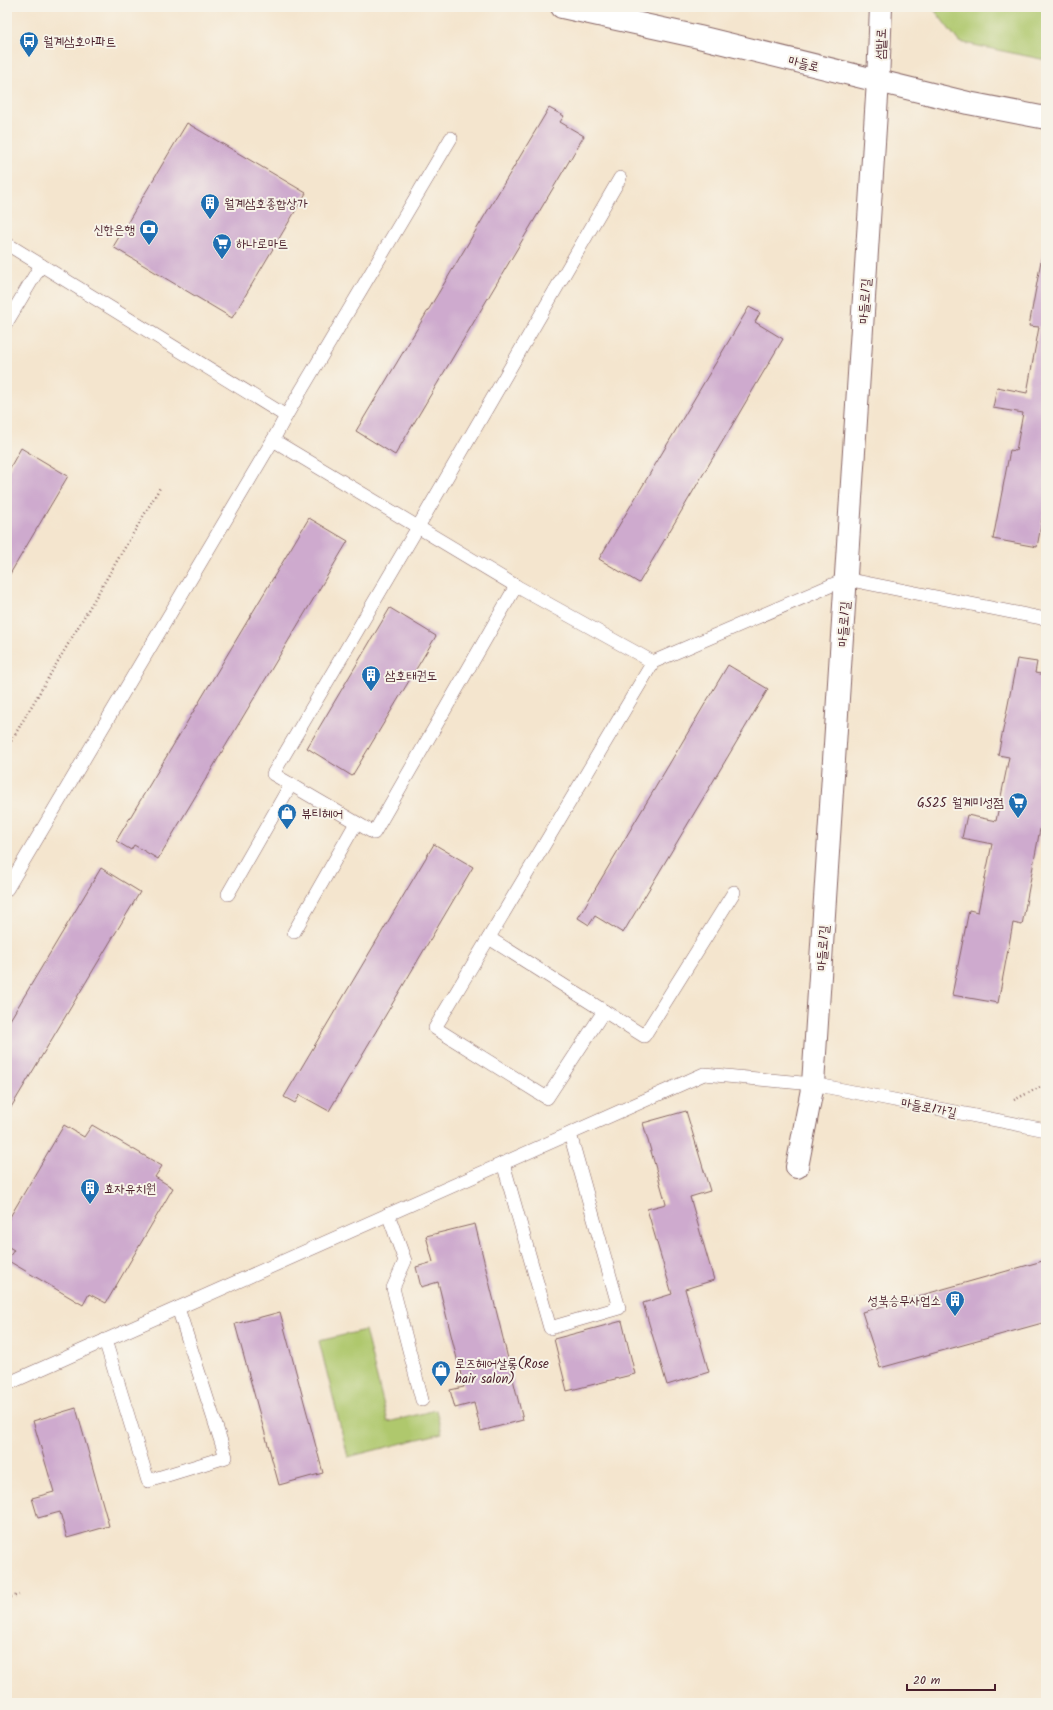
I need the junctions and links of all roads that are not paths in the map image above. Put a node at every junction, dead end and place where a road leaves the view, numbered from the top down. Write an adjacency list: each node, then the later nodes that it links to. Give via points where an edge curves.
1 (562, 7): 3 (street, 마들로, via 699,37)
2 (881, 7): 3 (street, 섬밭로)
3 (878, 81): 4 (street, 마들로, via 968,104); 13 (street, 마들로1길)
4 (1046, 118)
5 (451, 138): 10 (lane)
6 (620, 178): 12 (lane)
7 (7, 244): 8 (lane)
8 (41, 265): 9 (lane); 10 (lane)
9 (7, 322)
10 (286, 416): 11 (lane)
11 (273, 440): 12 (lane); 19 (lane)
12 (418, 527): 14 (lane); 17 (lane, via 273,774)
13 (846, 579): 15 (lane); 16 (lane); 25 (street, 마들로1길)
14 (516, 586): 16 (lane); 18 (lane, via 374,833)
15 (1046, 619)
16 (653, 662): 23 (lane)
17 (291, 784): 18 (lane); 21 (lane)
18 (356, 823): 22 (lane)
19 (7, 889)
20 (734, 892): 24 (lane, via 644,1036)
21 (228, 894)
22 (294, 932)
23 (489, 938): 24 (lane); 24 (lane, via 435,1028 547,1098)
24 (604, 1011)
25 (813, 1084): 26 (lane, 마들로1가길); 27 (lane, 마들로1가길, via 704,1074); 29 (street, 마들로1길)
26 (1046, 1130)
27 (570, 1134): 28 (lane, 마들로1가길); 28 (lane, via 619,1308 550,1328)
28 (503, 1163): 30 (lane, 마들로1가길)
29 (797, 1166)
30 (388, 1214): 31 (lane, 마들로1가길); 34 (lane, via 405,1261 393,1288)
31 (178, 1308): 32 (lane, 마들로1가길); 32 (lane, via 226,1456 148,1481)
32 (105, 1340): 33 (lane, 마들로1가길)
33 (7, 1384)
34 (422, 1400)

